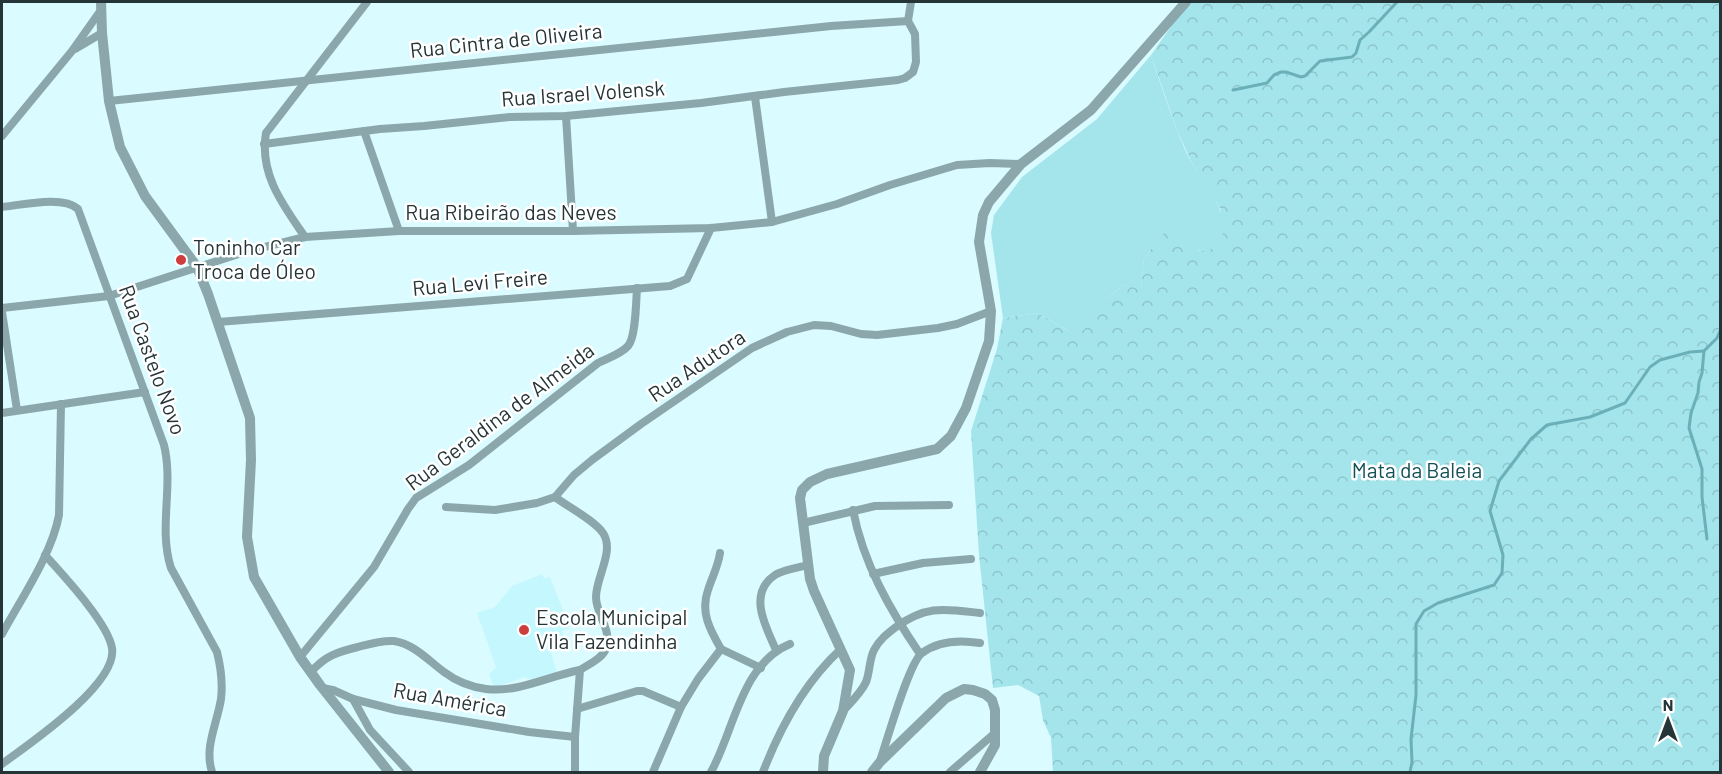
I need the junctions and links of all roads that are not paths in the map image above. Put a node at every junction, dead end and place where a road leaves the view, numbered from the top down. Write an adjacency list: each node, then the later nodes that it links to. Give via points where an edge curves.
1 (367, 2): 8 (street)
2 (910, 2): 5 (street)
3 (1186, 2): 15 (street, via 1091,110)
4 (101, 6): 6 (street); 7 (street)
5 (908, 21): 8 (street, Rua Cintra de Oliveira); 9 (street, Rua Israel Volensk, via 915,34 916,62 914,72 905,78)
6 (102, 33): 7 (street); 10 (street)
7 (72, 51): 13 (street)
8 (307, 79): 10 (street, Rua Cintra de Oliveira); 14 (street, via 269,127)
9 (755, 97): 11 (street, Rua Israel Volensk); 17 (street)
10 (109, 101): 22 (street, via 120,147 135,177)
11 (566, 116): 12 (street, Rua Israel Volensk, via 510,117); 20 (street)
12 (364, 131): 14 (street, Rua Israel Volensk); 19 (street)
13 (2, 136)
14 (264, 144): 21 (street, via 267,170 276,195)
15 (1021, 164): 17 (street, Rua Ribeirão das Neves, via 957,165); 26 (street, via 983,215 979,242)
16 (2, 207): 24 (street, Rua Castelo Novo, via 54,201 74,205)
17 (772, 222): 18 (street, Rua Ribeirão das Neves)
18 (711, 228): 20 (street, Rua Ribeirão das Neves); 23 (street, Rua Levi Freire, via 687,279 670,286)
19 (399, 231): 20 (street, Rua Ribeirão das Neves); 21 (street, Rua Ribeirão das Neves)
20 (573, 231)
21 (305, 237): 22 (street, Rua Ribeirão das Neves)
22 (197, 267): 24 (street, Rua Ribeirão das Neves); 27 (street)
23 (637, 288): 27 (street, Rua Levi Freire); 51 (street, Rua Geraldina de Almeida, via 633,336 628,346 598,363 469,465 416,498 374,567)
24 (109, 296): 25 (street, Rua Ribeirão das Neves); 28 (street, Rua Castelo Novo)
25 (2, 310): 30 (street)
26 (991, 311): 32 (street, Rua Adutora, via 957,324 877,335 831,326 787,332 752,348 641,424 574,475); 36 (street, via 989,341 966,408 951,436 937,449 827,474 810,482 800,498)
27 (218, 322): 51 (street, via 250,418 247,537 254,577)
28 (145, 392): 29 (street); 64 (street, Rua Castelo Novo, via 167,456 166,555 221,666 220,699 208,756)
29 (61, 404): 30 (street); 38 (street, via 59,515)
30 (17, 410): 31 (street)
31 (2, 414)
32 (555, 497): 34 (street, via 495,510); 53 (street, via 593,524 606,540 596,597 607,632 607,647 602,656)
33 (949, 505): 35 (street)
34 (446, 507)
35 (853, 510): 36 (street); 41 (street, via 857,533)
36 (803, 523): 40 (street)
37 (720, 553): 47 (street, via 705,610 708,626)
38 (45, 555): 44 (street); 63 (street, via 109,636 112,658 106,673 83,700)
39 (971, 559): 41 (street, via 923,563)
40 (808, 566): 48 (street, via 813,591); 49 (street, via 774,576 763,590 759,605)
41 (873, 574): 43 (street)
42 (980, 613): 43 (street, via 941,609 922,612)
43 (900, 625): 50 (street); 59 (street, via 881,639 873,652 866,681)
44 (2, 634)
45 (980, 643): 50 (street, via 951,642)
46 (790, 644): 49 (street)
47 (721, 649): 52 (street); 57 (street)
48 (841, 649): 59 (street, via 850,670); 70 (street, via 820,671 793,712)
49 (776, 650): 52 (street)
50 (920, 654): 62 (street)
51 (300, 657): 54 (street)
52 (761, 668): 69 (street, via 750,682)
53 (580, 670): 54 (street, via 505,689 485,689 446,674 420,653 394,641 337,652); 58 (street)
54 (311, 672): 55 (street)
55 (322, 688): 56 (street, Rua América); 65 (street)
56 (353, 699): 61 (street, Rua América, via 396,710); 66 (street, via 370,730)
57 (681, 706): 58 (street, via 637,691); 68 (street)
58 (577, 709): 61 (street)
59 (843, 711): 71 (street, via 824,756)
60 (995, 733): 62 (street, via 992,700 985,694 964,689 946,698); 73 (street); 74 (street, via 992,752)
61 (575, 737): 67 (street)
62 (880, 762): 72 (street)
63 (2, 764)
64 (212, 772)
65 (389, 772)
66 (409, 772)
67 (575, 772)
68 (653, 772)
69 (711, 772)
70 (763, 772)
71 (823, 772)
72 (872, 772)
73 (950, 772)
74 (980, 772)

